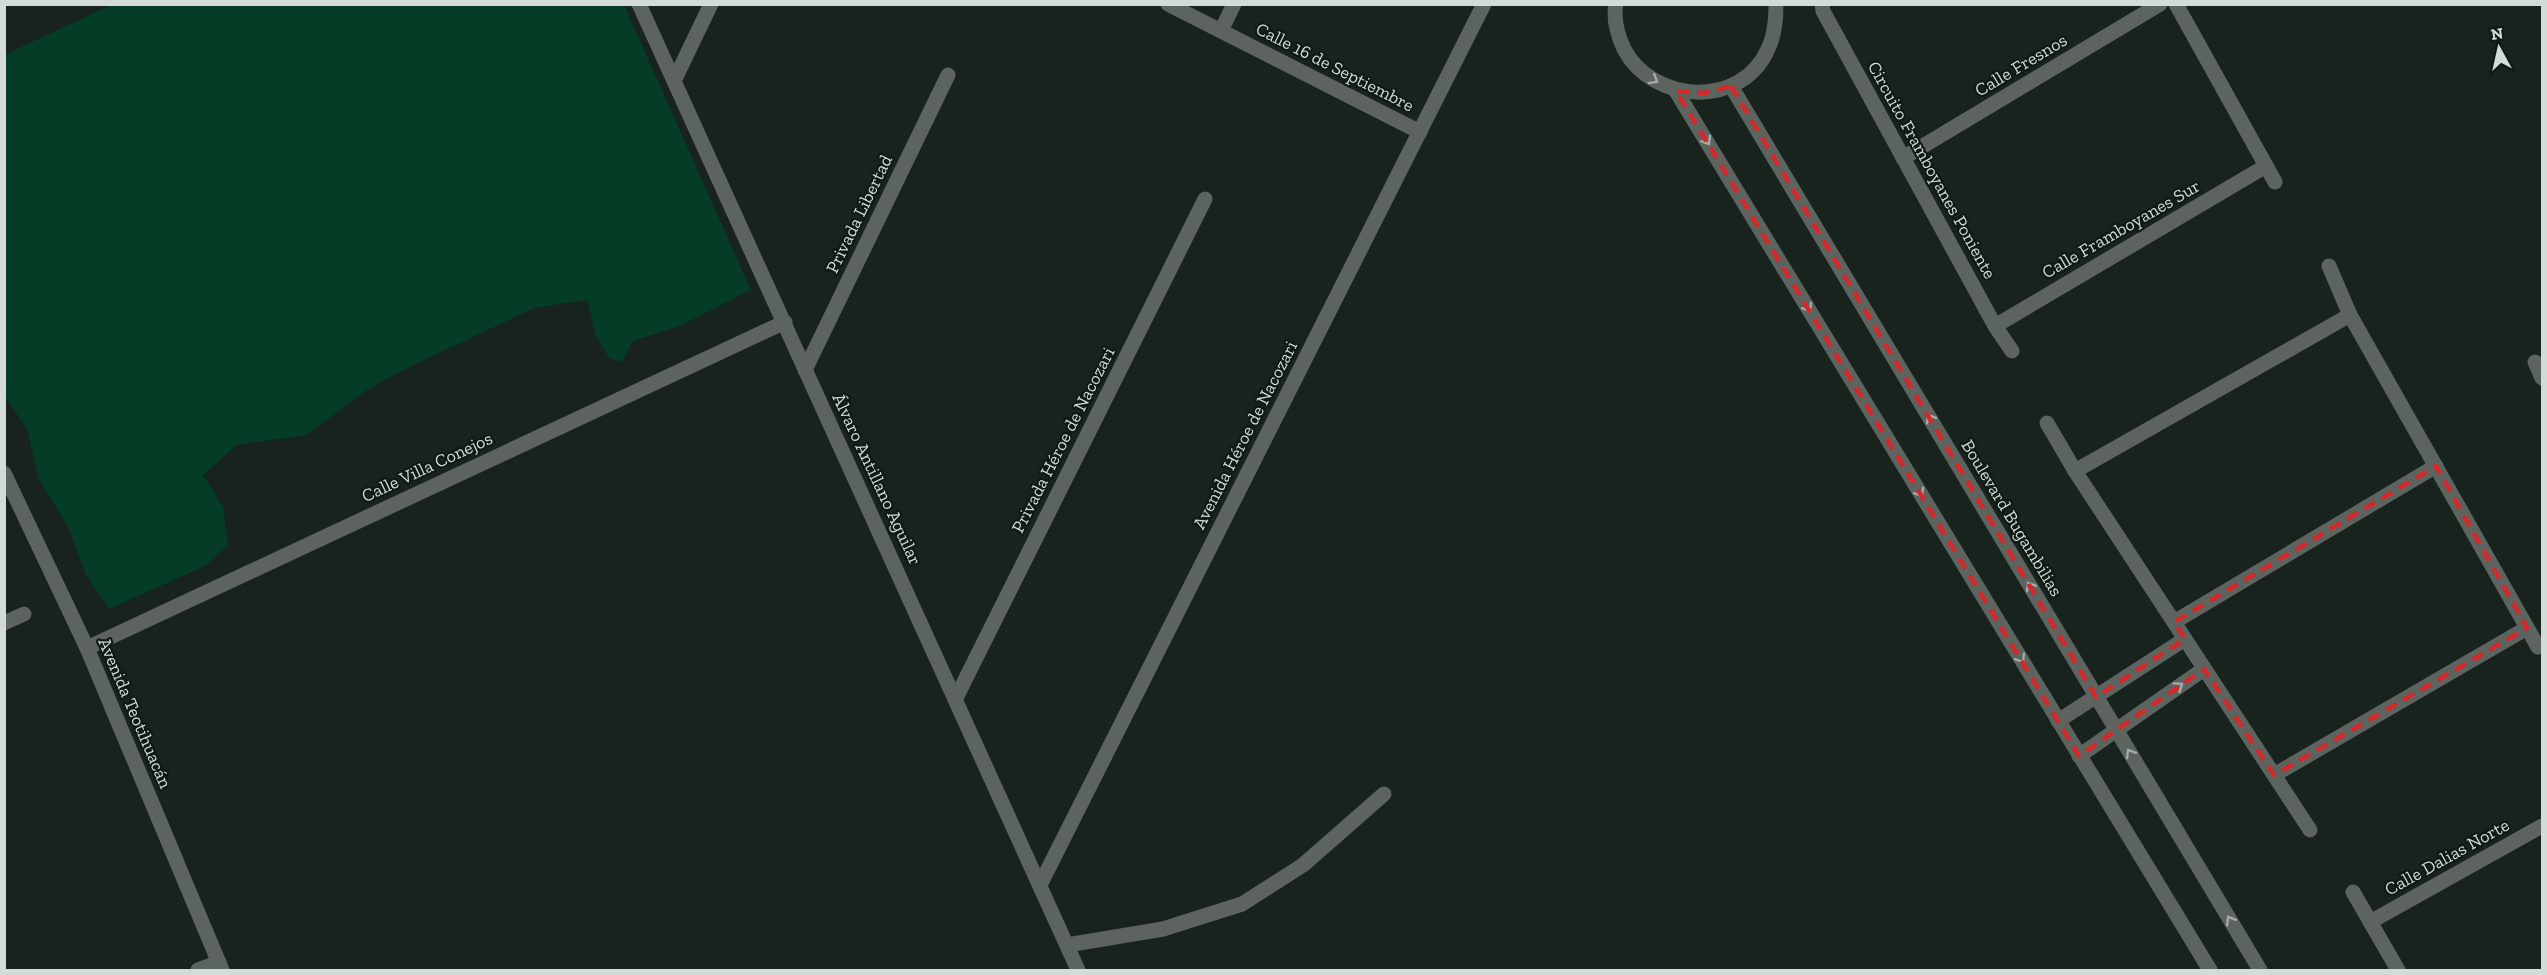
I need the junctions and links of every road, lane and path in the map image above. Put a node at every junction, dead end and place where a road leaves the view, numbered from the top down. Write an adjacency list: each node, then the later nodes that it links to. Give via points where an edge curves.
1 (639, 4): 13 (street, Álvaro Antillano Aguilar)
2 (711, 4): 13 (street)
3 (1168, 4): 11 (street, Calle 16 de Septiembre)
4 (1234, 4): 11 (street)
5 (1484, 4): 16 (street, Avenida Héroe de Nacozari)
6 (1616, 4): 15 (street, one-way to 15, via 1618,36 1630,61 1651,80)
7 (1776, 4): 14 (street, via 1776,26 1768,51 1752,71)
8 (1822, 4): 17 (street, Circuito Framboyanes Poniente)
9 (2160, 4): 17 (street, Calle Fresnos)
10 (2176, 4): 18 (street)
11 (1221, 32): 16 (street, Calle 16 de Septiembre)
12 (948, 75): 27 (street, Privada Libertad)
13 (674, 81): 23 (street, Álvaro Antillano Aguilar)
14 (1731, 86): 15 (street, via 1704,93); 41 (street, Boulevard Bugambilias, one-way to 14)
15 (1676, 91): 43 (street, one-way to 43)
16 (1420, 132): 50 (street, Avenida Héroe de Nacozari)
17 (1903, 158): 24 (street, Circuito Framboyanes Poniente)
18 (2266, 166): 19 (street); 24 (street, Calle Framboyanes Sur)
19 (2275, 182)
20 (1205, 199): 42 (street, Privada Héroe de Nacozari)
21 (2329, 266): 22 (street)
22 (2350, 315): 30 (street); 31 (street)
23 (785, 322): 27 (street, Álvaro Antillano Aguilar); 39 (street, Calle Villa Conejos)
24 (1995, 326): 25 (street, Circuito Framboyanes Poniente)
25 (2012, 351)
26 (2535, 363): 28 (street)
27 (805, 370): 42 (street, Álvaro Antillano Aguilar)
28 (2542, 378)
29 (2047, 423): 31 (street)
30 (2436, 466): 34 (street); 36 (street)
31 (2075, 471): 34 (street)
32 (4, 474): 39 (street, Avenida Teotihuacán)
33 (24, 614): 35 (street)
34 (2174, 622): 37 (street)
35 (4, 623)
36 (2527, 628): 38 (street); 46 (street)
37 (2185, 639): 40 (street); 41 (street)
38 (2538, 646)
39 (87, 648): 54 (street, Avenida Teotihuacán)
40 (2204, 669): 44 (street, one-way to 40); 46 (street)
41 (2096, 696): 43 (street); 44 (street, Boulevard Bugambilias)
42 (956, 698): 50 (street, Álvaro Antillano Aguilar)
43 (2058, 721): 45 (street)
44 (2116, 730): 45 (street); 58 (street, Boulevard Bugambilias, one-way to 44)
45 (2079, 756): 57 (street)
46 (2274, 775): 49 (street)
47 (1384, 794): 53 (street, via 1303,865 1242,904 1163,929)
48 (2542, 826): 52 (street, Calle Dalias Norte)
49 (2310, 830)
50 (1041, 883): 53 (street, Álvaro Antillano Aguilar)
51 (2353, 892): 52 (street)
52 (2370, 922): 59 (street)
53 (1068, 945): 56 (street, Álvaro Antillano Aguilar)
54 (220, 966): 55 (street)
55 (198, 970)
56 (1078, 970)
57 (2210, 970)
58 (2260, 970)
59 (2398, 970)

